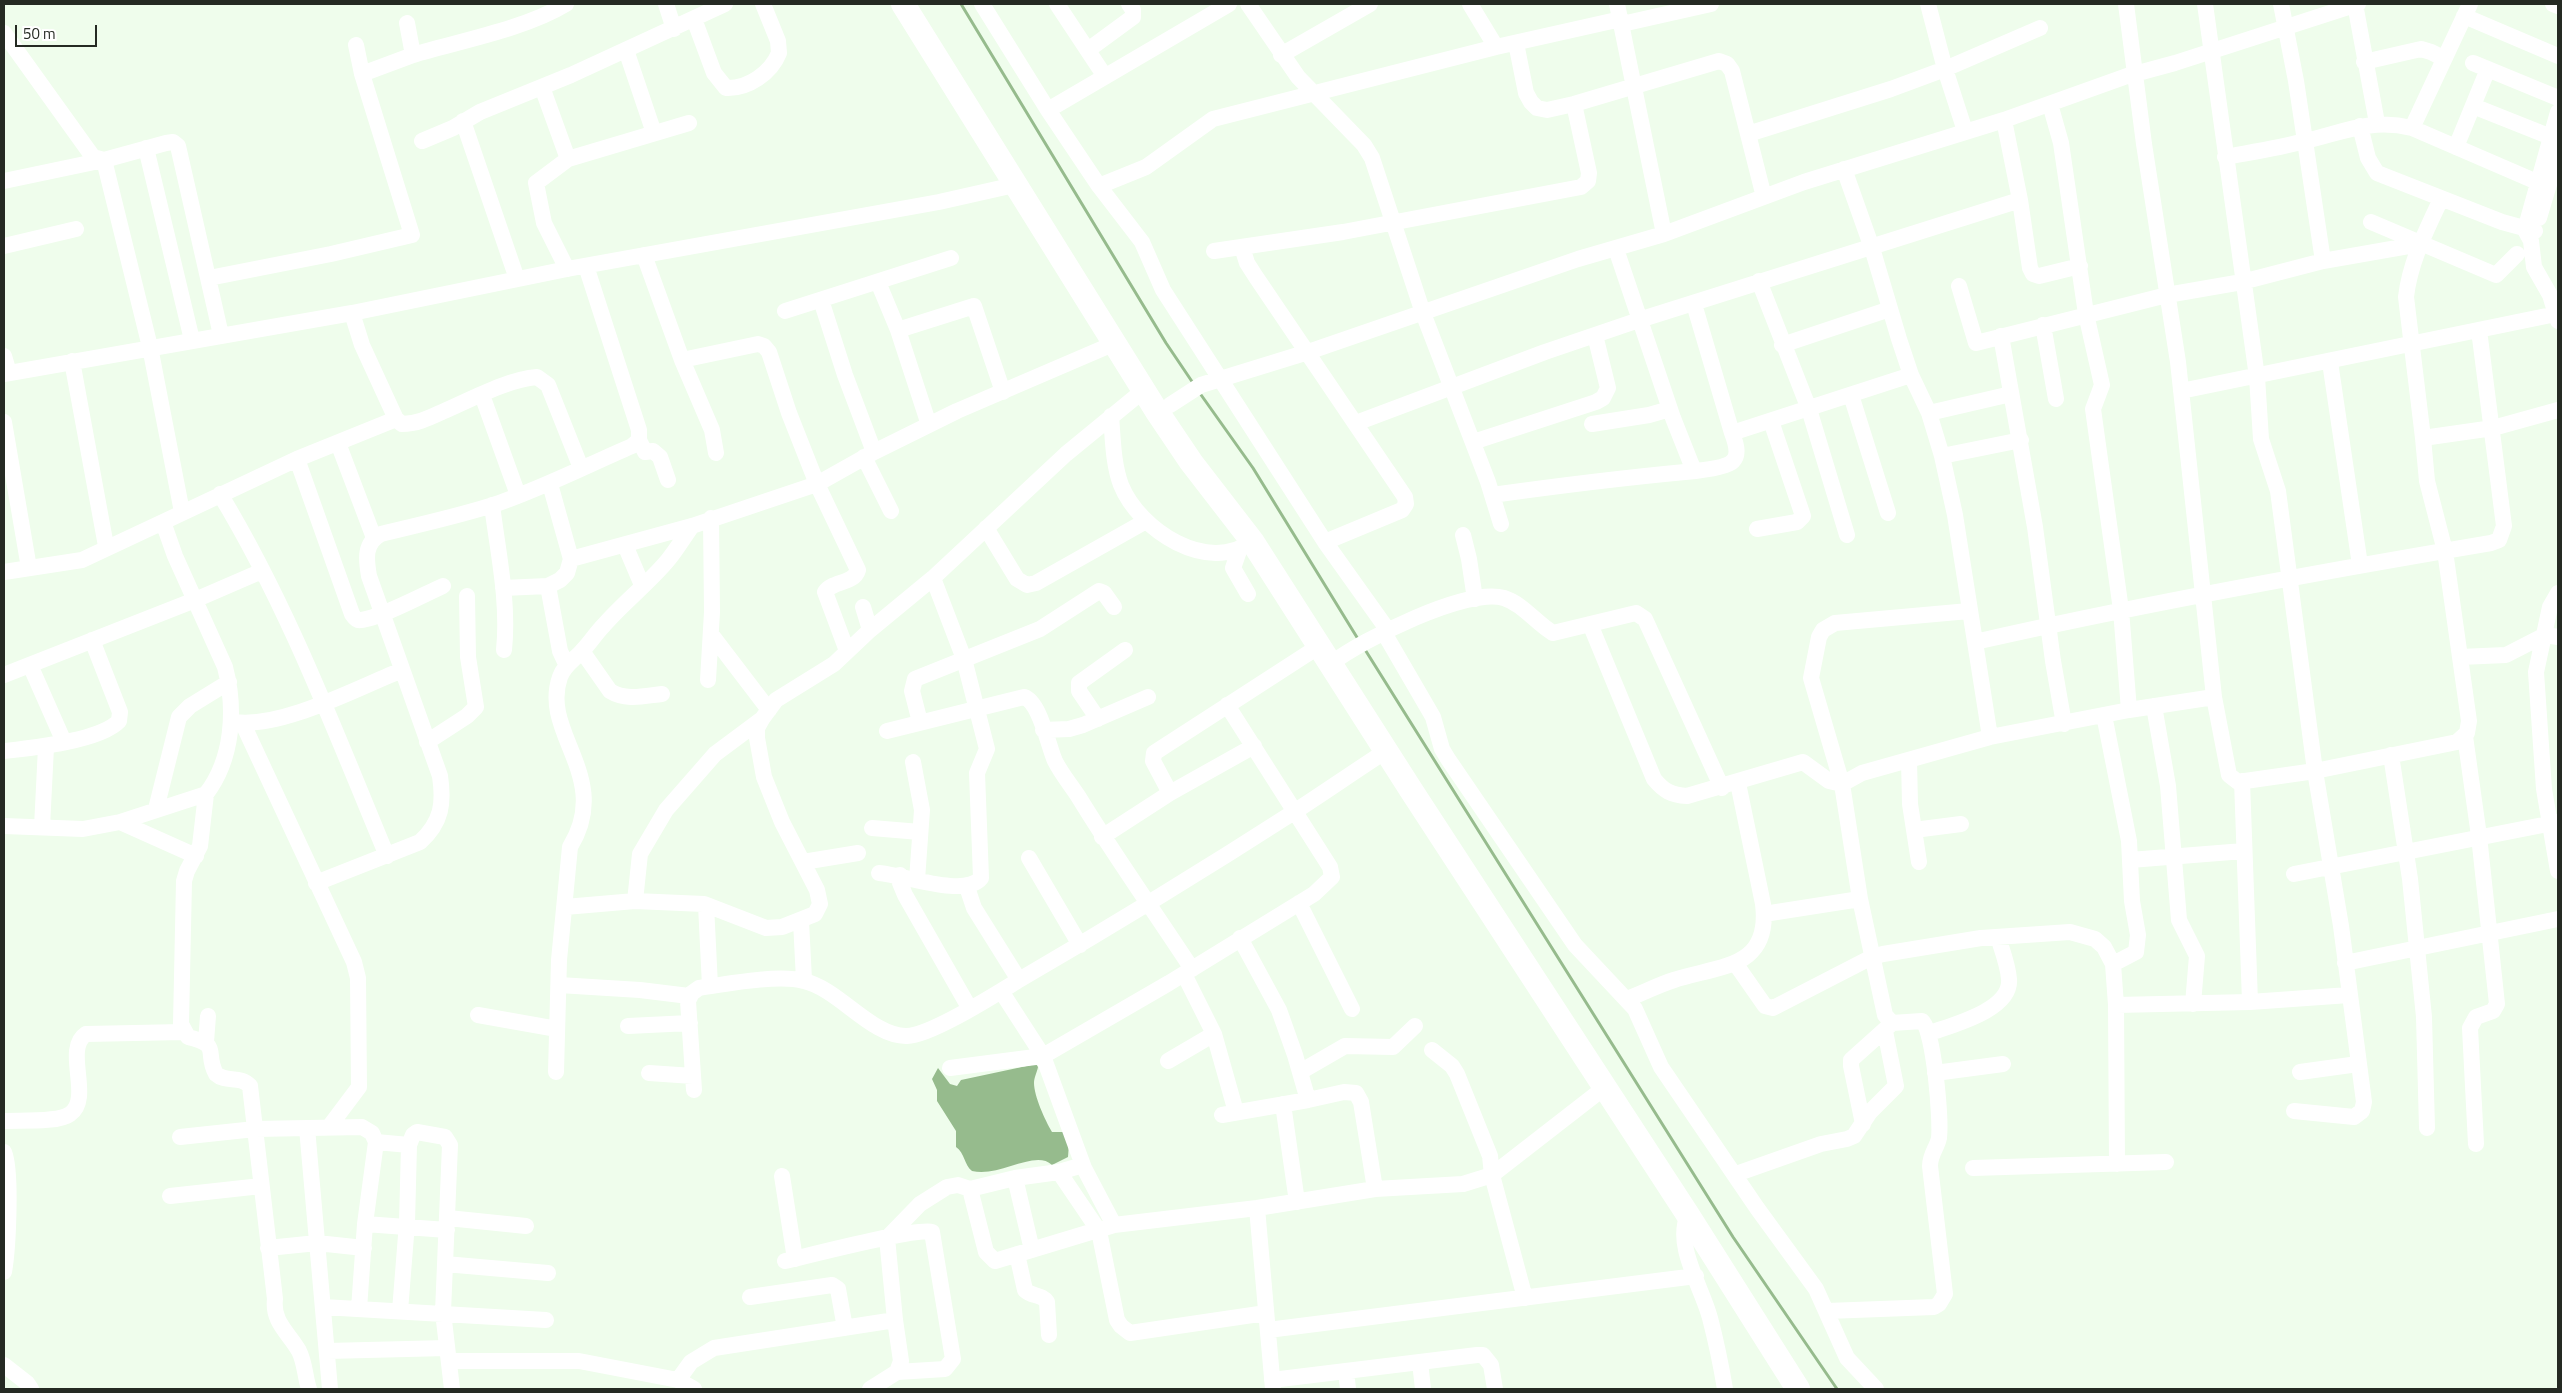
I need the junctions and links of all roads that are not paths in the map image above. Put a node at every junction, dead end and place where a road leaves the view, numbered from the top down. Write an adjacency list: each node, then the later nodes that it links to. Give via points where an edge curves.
1 (566, 4): 37 (street, via 515,25)
2 (666, 4): 29 (street)
3 (725, 4): 25 (street)
4 (763, 4): 25 (street, via 778,41 779,54 766,73 734,88 726,88 714,73)
5 (903, 4): 77 (highway)
6 (919, 4): 147 (highway, via 1025,178)
7 (1057, 4): 35 (street)
8 (1129, 4): 35 (street, via 1133,17)
9 (1229, 4): 47 (street)
10 (1248, 4): 38 (street)
11 (1370, 4): 38 (street)
12 (1470, 4): 33 (street)
13 (1712, 4): 21 (street)
14 (1928, 4): 43 (street)
15 (2126, 4): 45 (street)
16 (2205, 4): 36 (street)
17 (2281, 4): 27 (street)
18 (2356, 4): 27 (street); 41 (street)
19 (2553, 4): 22 (street)
20 (990, 6): 55 (street)
21 (1690, 6): 24 (street)
22 (2558, 6)
23 (2467, 10): 39 (street); 40 (street)
24 (1620, 16): 31 (street); 48 (street)
25 (694, 20): 29 (street)
26 (407, 23): 37 (street)
27 (2285, 27): 36 (street); 68 (street)
28 (2040, 28): 43 (street)
29 (674, 29): 34 (street)
30 (4, 33): 74 (street, via 93,157)
31 (1516, 43): 33 (street); 52 (street, via 1526,93 1531,102 1537,108 1547,110)
32 (356, 45): 46 (street)
33 (1496, 47): 50 (street)
34 (626, 50): 49 (street); 63 (street)
35 (1088, 50): 47 (street)
36 (2212, 51): 45 (street); 72 (street)
37 (413, 55): 46 (street)
38 (1281, 55): 50 (street)
39 (2558, 56)
40 (2443, 58): 41 (street, via 2421,49); 62 (street)
41 (2364, 62): 60 (street)
42 (2473, 63): 44 (street)
43 (1945, 69): 64 (street); 65 (street)
44 (2488, 69): 51 (street); 54 (street)
45 (2136, 73): 53 (street); 108 (street)
46 (362, 74): 101 (street, via 412,235)
47 (1104, 76): 55 (street)
48 (1633, 86): 52 (street); 65 (street, via 1719,61 1727,64 1732,71); 86 (street)
49 (542, 87): 58 (street); 73 (street)
50 (1312, 92): 78 (street, via 1213,120 1146,167); 83 (street, via 1364,145 1372,158)
51 (2558, 98)
52 (1574, 104): 83 (street, via 1589,173 1588,181 1581,187)
53 (2050, 104): 57 (street); 99 (street, via 2065,168)
54 (2473, 106): 66 (street); 69 (street)
55 (1048, 110): 78 (street)
56 (2558, 112): 66 (street)
57 (2004, 120): 64 (street); 82 (street)
58 (463, 121): 67 (street); 102 (street)
59 (690, 123): 73 (street)
60 (2377, 123): 61 (street); 62 (street)
61 (2360, 126): 68 (street); 81 (street, via 2368,158 2376,173)
62 (2412, 128): 69 (street)
63 (653, 130)
64 (1965, 131): 75 (street)
65 (1748, 134): 80 (street)
66 (2552, 137): 79 (street)
67 (422, 141)
68 (2304, 142): 72 (street); 97 (street)
69 (2456, 147): 79 (street)
70 (146, 148): 74 (street); 101 (street, via 173,142 180,149); 124 (street)
71 (2558, 154): 79 (street)
72 (2225, 157): 105 (street)
73 (568, 159): 100 (street, via 536,183 544,222)
74 (104, 160): 76 (street); 128 (street)
75 (1844, 169): 80 (street); 91 (street)
76 (4, 181)
77 (1015, 183): 95 (street, via 939,202); 126 (highway)
78 (1099, 186): 137 (street, via 1142,242 1163,290)
79 (2538, 193): 87 (street)
80 (1764, 197): 86 (street)
81 (2441, 199): 87 (street); 88 (street)
82 (2020, 200): 91 (street); 99 (street, via 2033,274 2039,276)
83 (1393, 222): 90 (street); 114 (street)
84 (2371, 222): 88 (street)
85 (76, 229): 89 (street)
86 (1664, 234): 92 (street)
87 (2530, 234): 107 (street, via 2534,267)
88 (2420, 244): 94 (street, via 2496,275); 97 (street); 125 (street, via 2408,278 2406,297)
89 (4, 246)
90 (1242, 247): 93 (street); 129 (street, via 1247,263)
91 (1872, 248): 104 (street); 111 (street)
92 (1616, 249): 114 (street); 117 (street)
93 (1214, 252)
94 (2517, 254)
95 (644, 255): 98 (street); 131 (street)
96 (951, 258): 103 (street)
97 (2323, 261): 105 (street)
98 (586, 266): 100 (street); 163 (street, via 639,430)
99 (2080, 266): 115 (street)
100 (567, 270): 102 (street)
101 (209, 278): 121 (street)
102 (517, 279): 113 (street)
103 (878, 282): 109 (street); 119 (street)
104 (1759, 282): 110 (street); 127 (street)
105 (2242, 282): 108 (street); 136 (street)
106 (1959, 286): 123 (street, via 1976,343)
107 (2554, 294): 116 (street)
108 (2167, 295): 115 (street); 140 (street)
109 (821, 300): 112 (street); 169 (street)
110 (1694, 304): 117 (street); 161 (street)
111 (1890, 309): 127 (street); 135 (street)
112 (785, 311)
113 (352, 313): 121 (street); 153 (street, via 362,345)
114 (1423, 313): 129 (street); 138 (street)
115 (2086, 314): 118 (street); 220 (street, via 2102,385 2093,409)
116 (2557, 318): 120 (street)
117 (1639, 320): 122 (street); 148 (street)
118 (2043, 325): 123 (street); 146 (street)
119 (898, 330): 141 (street, via 974,306); 159 (street)
120 (2479, 330): 125 (street); 160 (street)
121 (221, 335): 124 (street)
122 (1594, 335): 138 (street); 142 (street)
123 (2001, 336): 143 (street)
124 (192, 340): 128 (street)
125 (2411, 343): 133 (street); 162 (street)
126 (1114, 344): 139 (highway); 141 (street)
127 (1782, 345): 149 (street)
128 (150, 347): 132 (street); 183 (street)
129 (1308, 352): 137 (street); 157 (street)
130 (4, 356): 134 (street)
131 (682, 360): 168 (street, via 712,430); 176 (street, via 758,344 764,346 769,352)
132 (72, 361): 134 (street); 199 (street)
133 (2330, 362): 136 (street); 202 (street)
134 (6, 373)
135 (1911, 375): 145 (street); 151 (street)
136 (2257, 377): 140 (street); 207 (street, via 2261,438 2278,492)
137 (1220, 380): 147 (street, via 1202,385); 196 (street)
138 (1450, 386): 157 (street); 165 (street)
139 (1144, 390): 152 (street); 185 (highway, via 1190,462 1229,513)
140 (2181, 391): 214 (street)
141 (1003, 392): 159 (street)
142 (1606, 393): 154 (street); 165 (street, via 1596,402)
143 (2011, 394): 151 (street); 164 (street)
144 (482, 395): 153 (street, via 419,422 402,424); 172 (street, via 537,377 548,386); 179 (street)
145 (1851, 395): 149 (street); 184 (street)
146 (2056, 399)
147 (1175, 401): 185 (highway, via 1235,507)
148 (1670, 409): 154 (street); 173 (street)
149 (1809, 410): 155 (street); 194 (street)
150 (2558, 410): 160 (street)
151 (1929, 413): 170 (street)
152 (1111, 416): 187 (street, via 1121,483); 191 (street)
153 (396, 419): 166 (street)
154 (1613, 421): 158 (street)
155 (1772, 421): 161 (street); 192 (street, via 1803,516 1797,522)
156 (4, 422): 167 (street)
157 (1356, 423): 196 (street, via 1405,497 1406,504 1402,510)
158 (1592, 424)
159 (929, 425): 169 (street)
160 (2493, 428): 162 (street); 200 (street, via 2504,526 2502,534 2499,540 2491,543)
161 (1732, 432): 173 (street, via 1737,454 1735,460 1730,464)
162 (2423, 438): 200 (street, via 2427,481)
163 (639, 440): 172 (street); 174 (street, via 645,452 653,451 660,457)
164 (2020, 440): 170 (street); 224 (street)
165 (1473, 442): 180 (street)
166 (338, 443): 171 (street); 195 (street)
167 (6, 447): 177 (street)
168 (716, 453)
169 (869, 454): 176 (street); 182 (street)
170 (1942, 456): 221 (street, via 1955,515)
171 (297, 459): 178 (street); 222 (street, via 352,614 360,620)
172 (581, 468): 175 (street)
173 (1694, 471): 180 (street)
174 (668, 480)
175 (550, 484): 179 (street); 201 (street)
176 (817, 484): 186 (street); 234 (street, via 858,570 854,576 825,592)
177 (9, 487): 203 (street)
178 (220, 494): 183 (street); 204 (street)
179 (518, 495): 181 (street)
180 (1492, 495): 189 (street)
181 (492, 505): 195 (street); 211 (street)
182 (891, 511)
183 (182, 512): 188 (street)
184 (1888, 512)
185 (1236, 517): 197 (highway)
186 (712, 518): 190 (street); 227 (street)
187 (1146, 521): 191 (street, via 1027,586 1016,578); 197 (street, via 1170,540 1192,549 1206,552)
188 (162, 522): 199 (street); 217 (street)
189 (1501, 524)
190 (692, 526): 198 (street); 208 (street, via 668,560)
191 (986, 528): 206 (street)
192 (1757, 529)
193 (1463, 535): 216 (street)
194 (1847, 535)
195 (374, 538): 222 (street, via 366,558)
196 (1325, 542): 226 (street)
197 (1246, 544): 213 (street, via 1233,568); 235 (highway)
198 (625, 545): 201 (street); 208 (street)
199 (106, 546): 203 (street, via 82,560)
200 (2445, 551): 202 (street); 236 (street)
201 (571, 559): 210 (street, via 567,573)
202 (2360, 565): 207 (street)
203 (29, 568): 205 (street)
204 (262, 571): 217 (street); 247 (street)
205 (4, 572)
206 (933, 578): 225 (street); 237 (street)
207 (2288, 578): 214 (street); 271 (street)
208 (642, 585): 233 (street)
209 (443, 586): 222 (street)
210 (548, 586): 211 (street); 239 (street, via 560,651)
211 (503, 588): 231 (street)
212 (2558, 593): 228 (street, via 2550,607)
213 (1248, 594)
214 (2203, 595): 220 (street); 246 (street)
215 (467, 596): 263 (street, via 468,657 476,707)
216 (1475, 599): 223 (street, via 1502,598 1514,603 1554,633); 226 (street)
217 (195, 600): 229 (street); 243 (street)
218 (863, 607): 225 (street)
219 (1114, 608): 237 (street, via 1099,591 1040,629)
220 (2121, 610): 224 (street); 251 (street)
221 (1969, 611): 230 (street); 274 (street, via 1835,623 1823,630 1811,678)
222 (381, 613): 240 (street)
223 (1590, 624): 275 (street, via 1654,779 1663,790 1674,796); 275 (street, via 1636,613 1645,619)
224 (2048, 625): 230 (street); 257 (street)
225 (870, 630): 234 (street)
226 (1381, 632): 235 (street); 334 (street, via 1434,716 1442,749 1448,759 1575,945)
227 (711, 634): 242 (street); 252 (street)
228 (2551, 636): 236 (street, via 2506,655); 281 (street, via 2536,672 2544,790)
229 (92, 640): 238 (street); 262 (street, via 120,712 119,721 107,729)
230 (1975, 642): 261 (street)
231 (504, 650)
232 (1125, 650): 254 (street, via 1079,683 1079,692)
233 (582, 651): 239 (street); 244 (street, via 617,695 630,698)
234 (847, 651): 252 (street, via 820,674 776,700)
235 (1334, 653): 248 (street); 267 (highway)
236 (2460, 658): 260 (street, via 2469,721)
237 (964, 659): 250 (street); 255 (street, via 915,679 912,691)
238 (30, 665): 241 (street); 262 (street)
239 (567, 666): 313 (street, via 556,694 556,709 581,774 584,799 577,835 570,847)
240 (402, 670): 247 (street); 263 (street)
241 (4, 675)
242 (708, 680)
243 (229, 682): 256 (street); 278 (street, via 190,706 179,717)
244 (662, 694)
245 (1148, 697): 254 (street)
246 (2214, 697): 249 (street); 272 (street, via 2229,775)
247 (323, 703): 256 (street, via 260,723); 294 (street)
248 (1227, 705): 264 (street); 276 (street, via 1154,753 1154,761)
249 (2154, 706): 251 (street); 295 (street, via 2163,752)
250 (977, 710): 255 (street); 258 (street, via 1024,697 1038,711); 307 (street, via 987,749 977,773 981,878 976,885)
251 (2129, 710): 253 (street)
252 (765, 714): 298 (street, via 757,738 764,777); 309 (street, via 715,754 666,810 640,854)
253 (2104, 716): 257 (street); 297 (street, via 2124,811)
254 (1098, 719): 258 (street, via 1069,729)
255 (920, 722): 259 (street)
256 (237, 723): 277 (street, via 215,783); 306 (street)
257 (2064, 724): 261 (street)
258 (1043, 730): 289 (street, via 1056,762)
259 (887, 731)
260 (2465, 736): 268 (street, via 2457,742); 288 (street)
261 (1990, 737): 269 (street)
262 (64, 742): 265 (street)
263 (427, 742): 294 (street, via 440,776 442,804 428,835 412,847)
264 (1254, 746): 276 (street); 279 (street)
265 (46, 747): 266 (street); 284 (street)
266 (4, 751)
267 (1386, 751): 279 (street); 362 (highway)
268 (2391, 755): 271 (street); 291 (street)
269 (1909, 760): 274 (street, via 1862,773); 286 (street)
270 (914, 762): 287 (street, via 922,810)
271 (2315, 771): 272 (street); 300 (street)
272 (2242, 781): 290 (street)
273 (1738, 783): 274 (street, via 1803,762 1829,781); 275 (street); 314 (street)
274 (1842, 784): 308 (street)
275 (1722, 788)
276 (1170, 793): 289 (street)
277 (206, 794): 278 (street); 293 (street)
278 (156, 809): 280 (street)
279 (1295, 811): 310 (street, via 1330,868 1332,878); 311 (street)
280 (120, 822): 284 (street, via 83,829); 293 (street)
281 (2553, 822): 288 (street); 301 (street)
282 (1961, 824): 286 (street)
283 (4, 826): 284 (street)
284 (42, 827)
285 (872, 828): 287 (street)
286 (1914, 830): 299 (street)
287 (920, 832): 305 (street)
288 (2479, 836): 291 (street); 317 (street)
289 (1102, 837): 311 (street)
290 (2244, 851): 295 (street); 335 (street)
291 (2405, 851): 300 (street); 321 (street)
292 (858, 853): 298 (street)
293 (196, 856): 347 (street, via 184,881)
294 (387, 856): 306 (street)
295 (2175, 856): 297 (street); 336 (street, via 2179,920 2197,956)
296 (1028, 858): 320 (street)
297 (2130, 860): 325 (street, via 2138,945 2130,957)
298 (803, 862): 316 (street, via 820,904 815,914)
299 (1919, 862)
300 (2332, 866): 303 (street); 324 (street)
301 (2558, 871)
302 (879, 873): 304 (street)
303 (2294, 874)
304 (900, 875): 305 (street); 338 (street, via 905,895)
305 (917, 880): 307 (street)
306 (316, 883): 368 (street, via 354,962 358,978 359,1088)
307 (967, 887): 328 (street, via 974,908)
308 (1860, 900): 314 (street); 322 (street)
309 (635, 901): 312 (street); 313 (street)
310 (1299, 903): 319 (street); 339 (street)
311 (1149, 904): 320 (street); 326 (street)
312 (706, 905): 316 (street, via 766,928); 330 (street)
313 (565, 907): 329 (street)
314 (1764, 914): 323 (street, via 1757,948)
315 (2558, 919): 317 (street)
316 (801, 921): 327 (street)
317 (2490, 934): 321 (street); 374 (street, via 2496,1008 2476,1017 2470,1028)
318 (1998, 937): 322 (street); 325 (street, via 2070,932 2086,934 2104,947); 348 (street, via 2009,978 2006,993 1982,1014)
319 (1240, 938): 326 (street); 358 (street, via 1279,1010)
320 (1080, 945): 328 (street)
321 (2415, 949): 324 (street); 370 (street, via 2425,1032)
322 (1872, 957): 323 (street, via 1773,1008 1768,1008); 345 (street)
323 (1735, 962): 334 (street, via 1672,980)
324 (2345, 963): 332 (street)
325 (2113, 964): 337 (street)
326 (1188, 972): 349 (street); 352 (street)
327 (804, 980): 330 (street); 338 (street, via 826,989 878,1026 897,1034 909,1036)
328 (1019, 980): 331 (street)
329 (559, 985): 333 (street); 346 (street)
330 (710, 986): 333 (street, via 699,988)
331 (1001, 991): 338 (street); 352 (street)
332 (2349, 995): 335 (street); 355 (street)
333 (690, 996): 342 (street)
334 (1627, 999): 382 (street, via 1642,1019 1661,1067)
335 (2250, 1002): 336 (street)
336 (2193, 1004): 337 (street)
337 (2116, 1005): 378 (street)
338 (970, 1009)
339 (1352, 1009)
340 (478, 1015): 346 (street)
341 (208, 1016): 350 (street)
342 (690, 1023): 343 (street); 361 (street, via 693,1083)
343 (628, 1026)
344 (1415, 1026): 358 (street, via 1393,1047 1345,1046)
345 (1888, 1027): 348 (street, via 1919,1020 1926,1024); 367 (street, via 1896,1086 1875,1106); 367 (street, via 1851,1060)
346 (558, 1029): 357 (street)
347 (183, 1032): 350 (street, via 188,1037); 366 (street, via 86,1034 77,1046 76,1108 60,1118)
348 (1930, 1033): 359 (street)
349 (1214, 1034): 353 (street); 364 (street, via 1229,1114)
350 (206, 1042): 371 (street, via 216,1074 242,1079 250,1086)
351 (1432, 1050): 383 (street, via 1457,1074 1490,1156)
352 (1042, 1056): 356 (street); 379 (street)
353 (1168, 1061)
354 (2003, 1064): 359 (street)
355 (2358, 1064): 360 (street); 365 (street, via 2364,1102 2362,1111 2354,1116)
356 (950, 1068)
357 (556, 1072)
358 (1300, 1072): 363 (street)
359 (1935, 1072): 412 (street, via 1939,1136 1930,1160 1945,1287 1943,1300 1934,1307)
360 (2300, 1072)
361 (648, 1073)
362 (1604, 1088): 383 (street); 392 (highway)
363 (1308, 1100): 364 (street); 388 (street, via 1344,1092 1356,1093 1365,1119)
364 (1283, 1104): 390 (street)
365 (2294, 1111)
366 (4, 1121)
367 (1863, 1124): 382 (street, via 1847,1140 1821,1144)
368 (329, 1127): 369 (street); 373 (street, via 367,1128)
369 (307, 1128): 371 (street); 399 (street)
370 (2427, 1128)
371 (255, 1129): 372 (street); 386 (street)
372 (180, 1138)
373 (376, 1142): 375 (street); 393 (street)
374 (2476, 1144)
375 (409, 1145): 394 (street, via 417,1132 445,1136 449,1140); 396 (street)
376 (4, 1152): 404 (street, via 8,1182 8,1251)
377 (2166, 1162): 378 (street)
378 (2117, 1164): 380 (street)
379 (1083, 1165): 381 (street); 397 (street, via 1098,1198)
380 (1973, 1168)
381 (1059, 1172): 385 (street); 397 (street)
382 (1736, 1174): 412 (street, via 1816,1289)
383 (1492, 1175): 388 (street, via 1463,1184); 408 (street)
384 (782, 1176): 398 (street, via 790,1260)
385 (1016, 1178): 387 (street); 402 (street)
386 (261, 1186): 389 (street); 400 (street)
387 (970, 1189): 398 (street, via 947,1186 935,1193); 402 (street, via 988,1257 995,1261)
388 (1375, 1190): 390 (street)
389 (170, 1196)
390 (1297, 1202): 391 (street)
391 (1257, 1208): 397 (street); 414 (street)
392 (1688, 1215): 406 (street, via 1683,1225 1686,1251); 438 (highway)
393 (365, 1224): 396 (street); 401 (street)
394 (447, 1224): 395 (street); 396 (street); 403 (street)
395 (526, 1226)
396 (407, 1227): 411 (street)
397 (1106, 1228): 402 (street); 414 (street, via 1117,1320 1126,1331)
398 (887, 1238): 416 (street); 426 (street, via 929,1231 934,1236 953,1359 945,1369)
399 (317, 1243): 400 (street); 401 (street); 409 (street)
400 (268, 1248): 429 (street, via 276,1315 298,1350)
401 (364, 1248): 410 (street)
402 (1025, 1252): 419 (street, via 1023,1287 1047,1302)
403 (445, 1264): 405 (street); 413 (street)
404 (4, 1272)
405 (548, 1273)
406 (1696, 1276): 408 (street); 437 (street, via 1709,1316)
407 (750, 1298): 417 (street, via 832,1285 838,1289)
408 (1524, 1298): 418 (street)
409 (323, 1307): 410 (street); 420 (street)
410 (359, 1309): 411 (street)
411 (400, 1311): 413 (street)
412 (1827, 1311): 439 (street, via 1847,1358)
413 (443, 1312): 415 (street); 421 (street)
414 (1266, 1313): 418 (street)
415 (546, 1320)
416 (894, 1320): 417 (street); 426 (street, via 901,1361)
417 (845, 1328): 425 (street, via 714,1348 691,1362)
418 (1268, 1330): 427 (street)
419 (1049, 1335)
420 (327, 1351): 421 (street); 430 (street)
421 (448, 1355): 425 (street, via 578,1361); 431 (street)
422 (1420, 1362): 424 (street); 435 (street); 436 (street, via 1483,1355 1491,1365)
423 (4, 1365): 428 (street)
424 (1346, 1371): 427 (street); 434 (street)
425 (678, 1380): 432 (street)
426 (890, 1380): 433 (street)
427 (1273, 1384)
428 (31, 1389)
429 (309, 1389)
430 (330, 1389)
431 (452, 1389)
432 (694, 1389)
433 (870, 1389)
434 (1348, 1389)
435 (1423, 1389)
436 (1495, 1389)
437 (1725, 1389)
438 (1798, 1389)
439 (1876, 1389)

